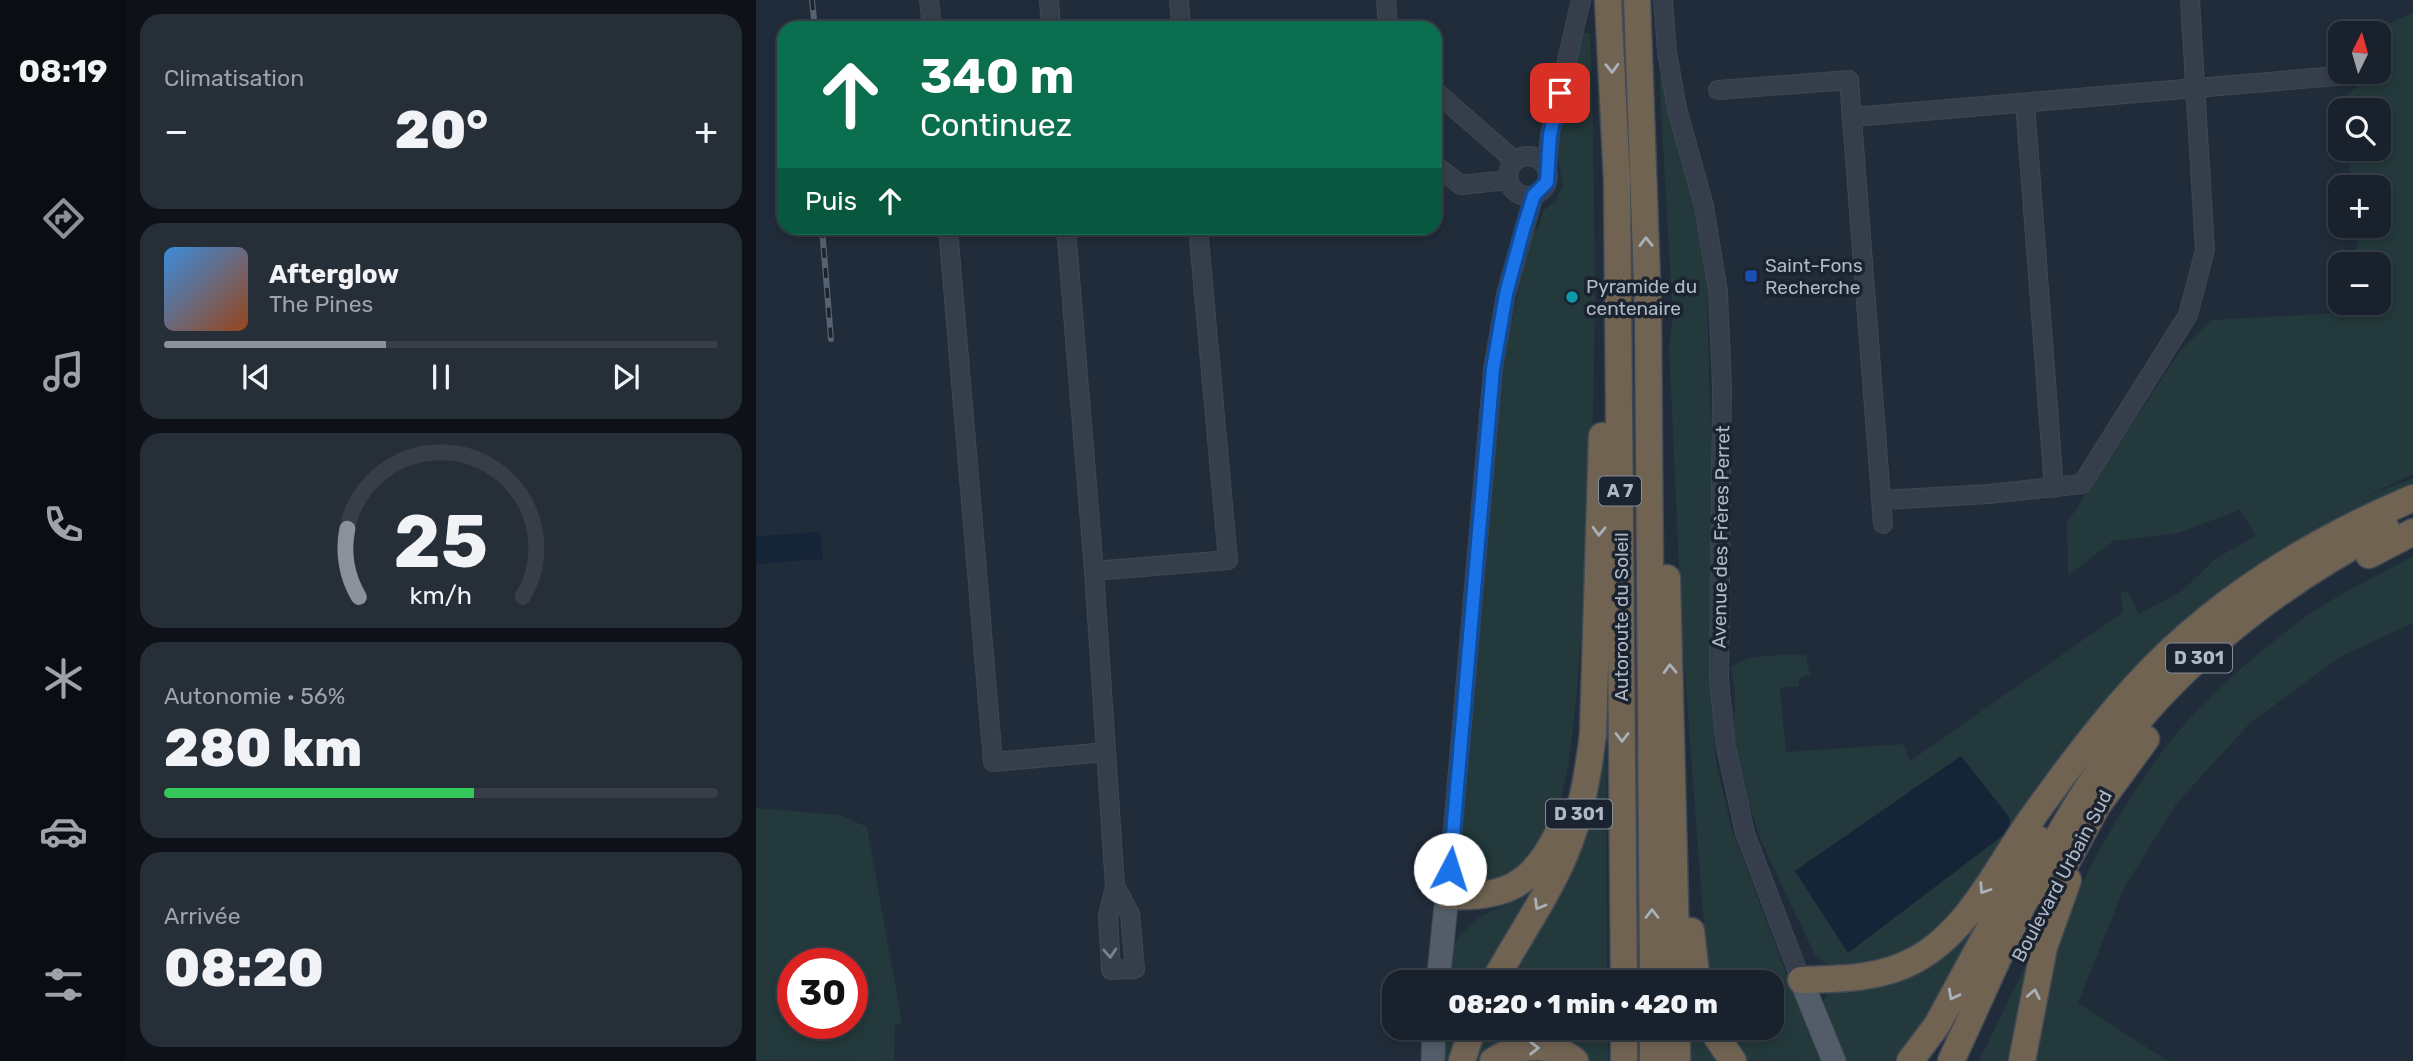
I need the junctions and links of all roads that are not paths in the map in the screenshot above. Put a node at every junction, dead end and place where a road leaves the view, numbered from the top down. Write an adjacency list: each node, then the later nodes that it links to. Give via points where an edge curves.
1 (929, 0): 10 (street)
2 (1049, 0): 11 (street)
3 (1179, 0): 12 (street)
4 (1386, 0): 13 (street)
5 (1581, 0): 20 (street)
6 (1608, 0): 30 (highway, Autoroute du Soleil / A 7, one-way to 30)
7 (1637, 0): 29 (highway, Autoroute du Soleil / A 7, one-way to 7)
8 (1663, 0): 51 (street, Avenue des Frères Perret, via 1673,86 1704,206 1718,292 1722,386 1719,680 1726,747 1748,844)
9 (2190, 0): 15 (street)
10 (931, 21)
11 (1050, 21)
12 (1180, 21)
13 (1388, 21)
14 (2328, 77): 15 (street)
15 (2196, 88): 18 (street); 31 (street, via 2205,250 2188,315 2082,484)
16 (1718, 90): 19 (street, via 1849,80)
17 (1442, 96): 21 (street)
18 (2025, 103): 19 (street); 31 (street)
19 (1853, 117): 33 (street)
20 (1550, 134): 21 (street); 22 (street)
21 (1522, 158): 22 (street, via 1538,159); 24 (street, via 1509,170)
22 (1547, 169): 25 (street, via 1544,188)
23 (1442, 170): 24 (street, via 1461,185)
24 (1508, 180): 25 (street)
25 (1527, 195): 44 (street, via 1493,369)
26 (949, 235): 40 (street, via 993,762)
27 (1067, 235): 38 (street)
28 (1199, 235): 38 (street, via 1228,560)
29 (1648, 310): 41 (highway, one-way to 29, via 1661,340); 48 (highway, Autoroute du Soleil / A 7, one-way to 29)
30 (1619, 319): 39 (highway, D 301, one-way to 39, via 1605,353); 47 (highway, Autoroute du Soleil / A 7, one-way to 47)
31 (2054, 488): 33 (street)
32 (2413, 498): 51 (highway, one-way to 51, via 2287,561 2154,667 2080,753 1972,907 1939,943 1917,959 1880,973)
33 (1882, 500): 36 (street)
34 (2413, 507): 67 (highway, one-way to 67, via 2333,546 2256,596 2132,708 2044,828 1933,1031)
35 (2413, 515): 68 (highway, D 301, via 2326,561 2262,604 2190,666 2138,720 2093,779 2055,843)
36 (1883, 524)
37 (2413, 533): 42 (highway, Boulevard Urbain Sud / D 301, via 2326,580 2234,648 2162,721)
38 (1094, 570): 40 (street)
39 (1596, 626): 44 (highway, via 1589,645 1574,781 1552,846 1530,875 1504,892 1478,898); 46 (highway, D 301, one-way to 46, via 1593,734 1580,810 1548,889)
40 (1106, 752): 43 (street)
41 (1674, 766): 49 (highway); 50 (highway, via 1680,783)
42 (2097, 806): 69 (highway, Boulevard Urbain Sud / D 301); 70 (highway, one-way to 42, via 2044,947)
43 (1115, 886)
44 (1447, 896): 45 (main road)
45 (1439, 970)
46 (1501, 970)
47 (1624, 970)
48 (1653, 970)
49 (1676, 970)
50 (1696, 970)
51 (1801, 980): 66 (main road, Avenue des Frères Perret)
52 (1434, 1040): 58 (main road)
53 (1469, 1040): 59 (highway)
54 (1624, 1040): 62 (highway)
55 (1653, 1040): 63 (highway)
56 (1677, 1040): 64 (highway)
57 (1719, 1040): 65 (highway)
58 (1433, 1061)
59 (1462, 1061)
60 (1493, 1061): 61 (highway, one-way to 61, via 1508,1052 1536,1047)
61 (1575, 1061)
62 (1624, 1061)
63 (1653, 1061)
64 (1677, 1061)
65 (1733, 1061)
66 (1834, 1061)
67 (1910, 1061)
68 (1951, 1061)
69 (1968, 1061)
70 (2022, 1061)

